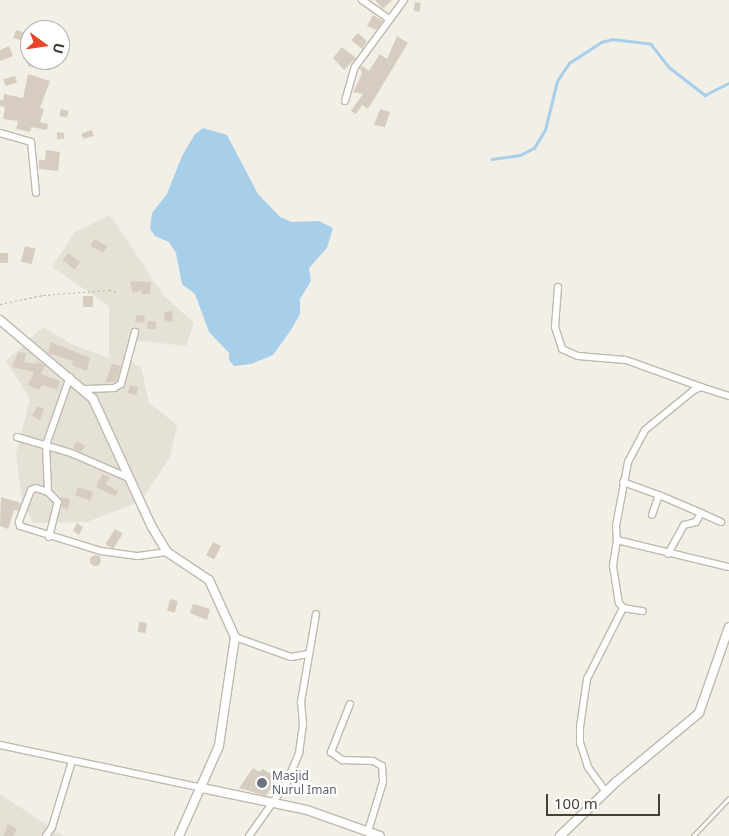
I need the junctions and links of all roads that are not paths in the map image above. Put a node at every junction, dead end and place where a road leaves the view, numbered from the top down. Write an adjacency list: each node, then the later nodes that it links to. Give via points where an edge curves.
1 (362, 0): 3 (street)
2 (404, 0): 3 (street)
3 (389, 19): 4 (street, via 355,67)
4 (344, 101)
5 (0, 133): 6 (street, via 31,142)
6 (36, 193)
7 (558, 287): 11 (street, via 555,327 562,349 578,356 626,360)
8 (0, 320): 10 (street)
9 (135, 332): 12 (street, via 121,384 114,388)
10 (70, 377): 12 (street); 15 (street)
11 (700, 387): 13 (street); 17 (street, via 688,393 645,430 632,452)
12 (86, 389): 16 (street, via 101,412)
13 (728, 394)
14 (17, 438): 15 (street)
15 (46, 446): 16 (street); 18 (street)
16 (129, 478): 25 (street)
17 (623, 482): 19 (street); 24 (street)
18 (48, 492): 23 (street, via 58,502); 23 (street, via 33,488 19,524)
19 (659, 495): 20 (street); 21 (street)
20 (701, 513): 22 (street); 26 (street, via 696,522 684,525)
21 (652, 514)
22 (722, 522)
23 (50, 536): 25 (street, via 78,546 138,556)
24 (617, 540): 26 (street); 28 (street, via 613,566 618,600)
25 (167, 552): 32 (street, via 209,580)
26 (668, 554): 27 (street)
27 (729, 567)
28 (623, 608): 29 (street); 38 (street, via 586,680 580,726 580,743 588,767)
29 (643, 611)
30 (316, 614): 33 (street)
31 (729, 627): 38 (street, via 699,713)
32 (234, 637): 33 (street, via 291,657); 37 (street, via 219,746)
33 (308, 654): 40 (street, via 301,702 301,745 291,774)
34 (350, 704): 41 (street, via 331,752 342,760 373,761 382,766 382,782)
35 (0, 745): 36 (street)
36 (72, 762): 37 (street); 42 (street, via 52,827)
37 (202, 788): 40 (street); 43 (street)
38 (606, 792): 46 (street)
39 (729, 798): 47 (lane)
40 (274, 802): 41 (street); 44 (street)
41 (368, 831): 45 (street)
42 (46, 836)
43 (180, 836)
44 (249, 836)
45 (380, 836)
46 (560, 836)
47 (693, 836)

